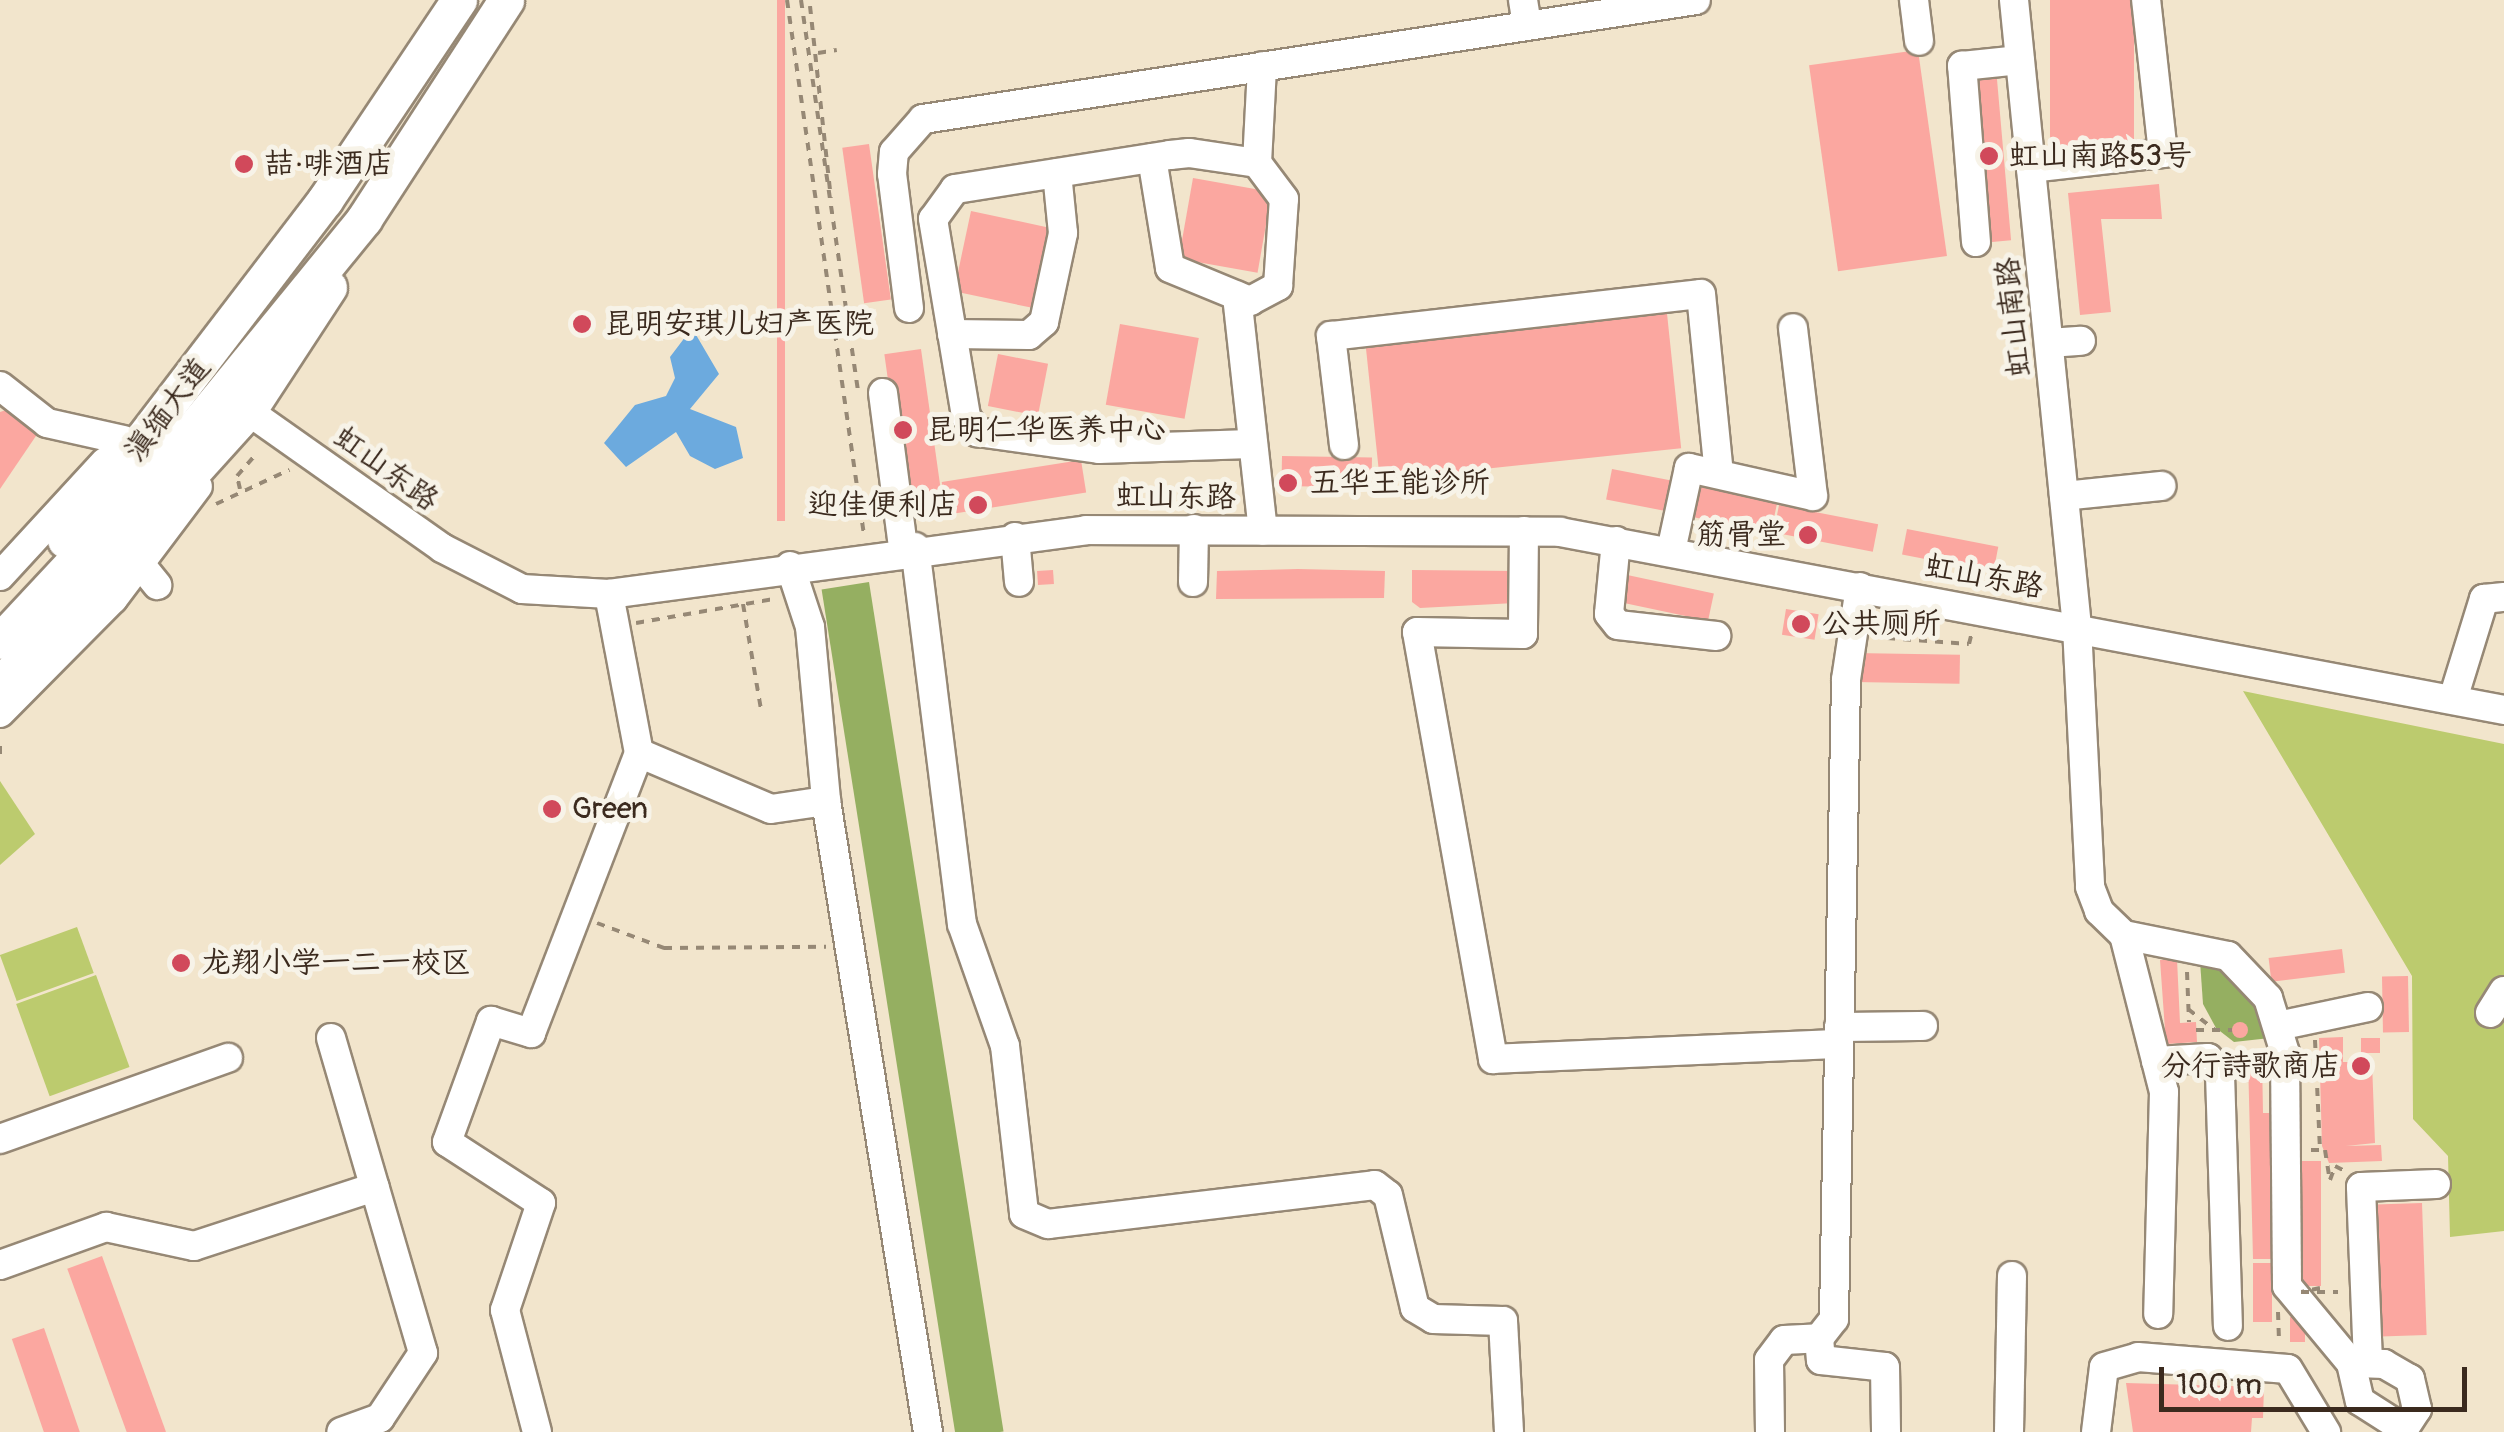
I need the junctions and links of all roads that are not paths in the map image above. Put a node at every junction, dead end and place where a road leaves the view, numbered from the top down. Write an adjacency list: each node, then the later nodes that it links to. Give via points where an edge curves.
1 (458, 0): 16 (main road, 滇缅大道)
2 (506, 0): 17 (main road, 滇缅大道)
3 (1696, 0): 7 (street)
4 (1914, 0): 8 (street)
5 (2014, 0): 9 (street, 虹山南路)
6 (2146, 0): 15 (street, via 2163,152)
7 (1525, 13): 10 (street)
8 (1919, 41)
9 (2020, 60): 15 (street, 虹山南路); 18 (street, via 1962,66)
10 (1262, 66): 12 (street); 21 (street, via 923,119 894,152 892,174)
11 (1152, 158): 12 (street); 14 (street); 20 (street, via 1170,268)
12 (1257, 163): 20 (street, via 1284,199 1281,275 1261,300)
13 (2156, 172): 15 (street)
14 (1057, 173): 23 (street, via 1064,234 1044,322 1029,334); 23 (street, via 956,189 934,209)
15 (2032, 177): 25 (street, 虹山南路)
16 (325, 200): 19 (main road, 滇缅大道); 26 (main road, 滇缅大道)
17 (364, 219): 26 (main road, 滇缅大道); 29 (main road, 滇缅大道)
18 (1976, 242)
19 (280, 261): 30 (street); 50 (main road, 滇缅大道, via 119,476)
20 (1238, 296): 31 (street)
21 (909, 308)
22 (1794, 328): 33 (street, via 1813,496)
23 (952, 334): 31 (street, via 966,418 977,432 1098,449)
24 (2080, 341): 25 (street)
25 (2049, 344): 35 (street, 虹山南路)
26 (228, 374): 53 (main road, 滇缅大道, via 162,466)
27 (0, 386): 30 (street, via 47,423)
28 (883, 393): 41 (street)
29 (248, 411): 48 (street, 虹山东路, via 488,576 522,590); 54 (main road, 滇缅大道, via 200,456); 57 (street, via 149,575)
30 (122, 440): 44 (street)
31 (1251, 444): 38 (street)
32 (1344, 445): 33 (street, via 1331,336 1700,294)
33 (1720, 474): 42 (street, via 1688,468)
34 (2161, 486): 35 (street)
35 (2064, 496): 51 (street, 虹山南路)
36 (1194, 530): 38 (street, 虹山东路); 39 (street, 虹山东路); 46 (street)
37 (1524, 530): 38 (street, 虹山东路); 40 (street, 虹山东路); 64 (street, via 1524,634 1417,632 1493,1059)
38 (1262, 531)
39 (1014, 537): 41 (street, 虹山东路); 45 (street)
40 (1616, 540): 42 (street, 虹山东路); 52 (street, via 1609,614 1618,624)
41 (909, 548): 43 (street, 虹山东路); 79 (street, via 962,924 1004,1046 1024,1214 1048,1224 1375,1185 1388,1196 1416,1308 1433,1319 1503,1321)
42 (1671, 551): 47 (street, 虹山东路)
43 (790, 566): 48 (street, 虹山东路); 59 (street, via 794,596 810,627)
44 (0, 576)
45 (1020, 582)
46 (1193, 582)
47 (1860, 587): 51 (street, 虹山东路); 64 (street, via 1846,680)
48 (610, 594): 58 (street)
49 (2504, 597): 55 (street, via 2484,598)
50 (0, 611)
51 (2077, 627): 55 (street, 虹山东路); 60 (street, 虹山南路, via 2088,869 2099,911)
52 (1716, 636)
53 (0, 641)
54 (0, 684)
55 (2453, 700): 56 (street, 虹山东路)
56 (2504, 710)
57 (0, 713)
58 (639, 753): 59 (street, via 771,809); 77 (street, via 531,1033 491,1020 447,1142 541,1203 504,1310)
59 (826, 801): 78 (street)
60 (2124, 934): 63 (street, via 2228,956 2257,979); 67 (street)
61 (2368, 1007): 63 (street)
62 (1923, 1026): 64 (street)
63 (2278, 1026): 69 (street, via 2286,1053 2287,1286 2359,1362 2361,1188)
64 (1839, 1036): 75 (street, via 1834,1319)
65 (332, 1038): 70 (street)
66 (228, 1058): 68 (street)
67 (2156, 1061): 73 (street, via 2164,1092); 74 (street, via 2208,1058 2220,1074)
68 (0, 1138)
69 (2436, 1184)
70 (375, 1186): 71 (street, via 194,1246 106,1227); 76 (street, via 423,1353 380,1418)
71 (0, 1265)
72 (2012, 1276): 82 (street)
73 (2158, 1314)
74 (2228, 1326)
75 (1818, 1338): 80 (street, via 1784,1340 1769,1360); 81 (street, via 1821,1360 1885,1367)
76 (341, 1432)
77 (537, 1432)
78 (928, 1432)
79 (1509, 1432)
80 (1770, 1432)
81 (1886, 1432)
82 (2009, 1432)
83 (2096, 1432): 84 (street, via 2104,1367 2138,1357 2270,1362 2296,1374)
84 (2326, 1432)

